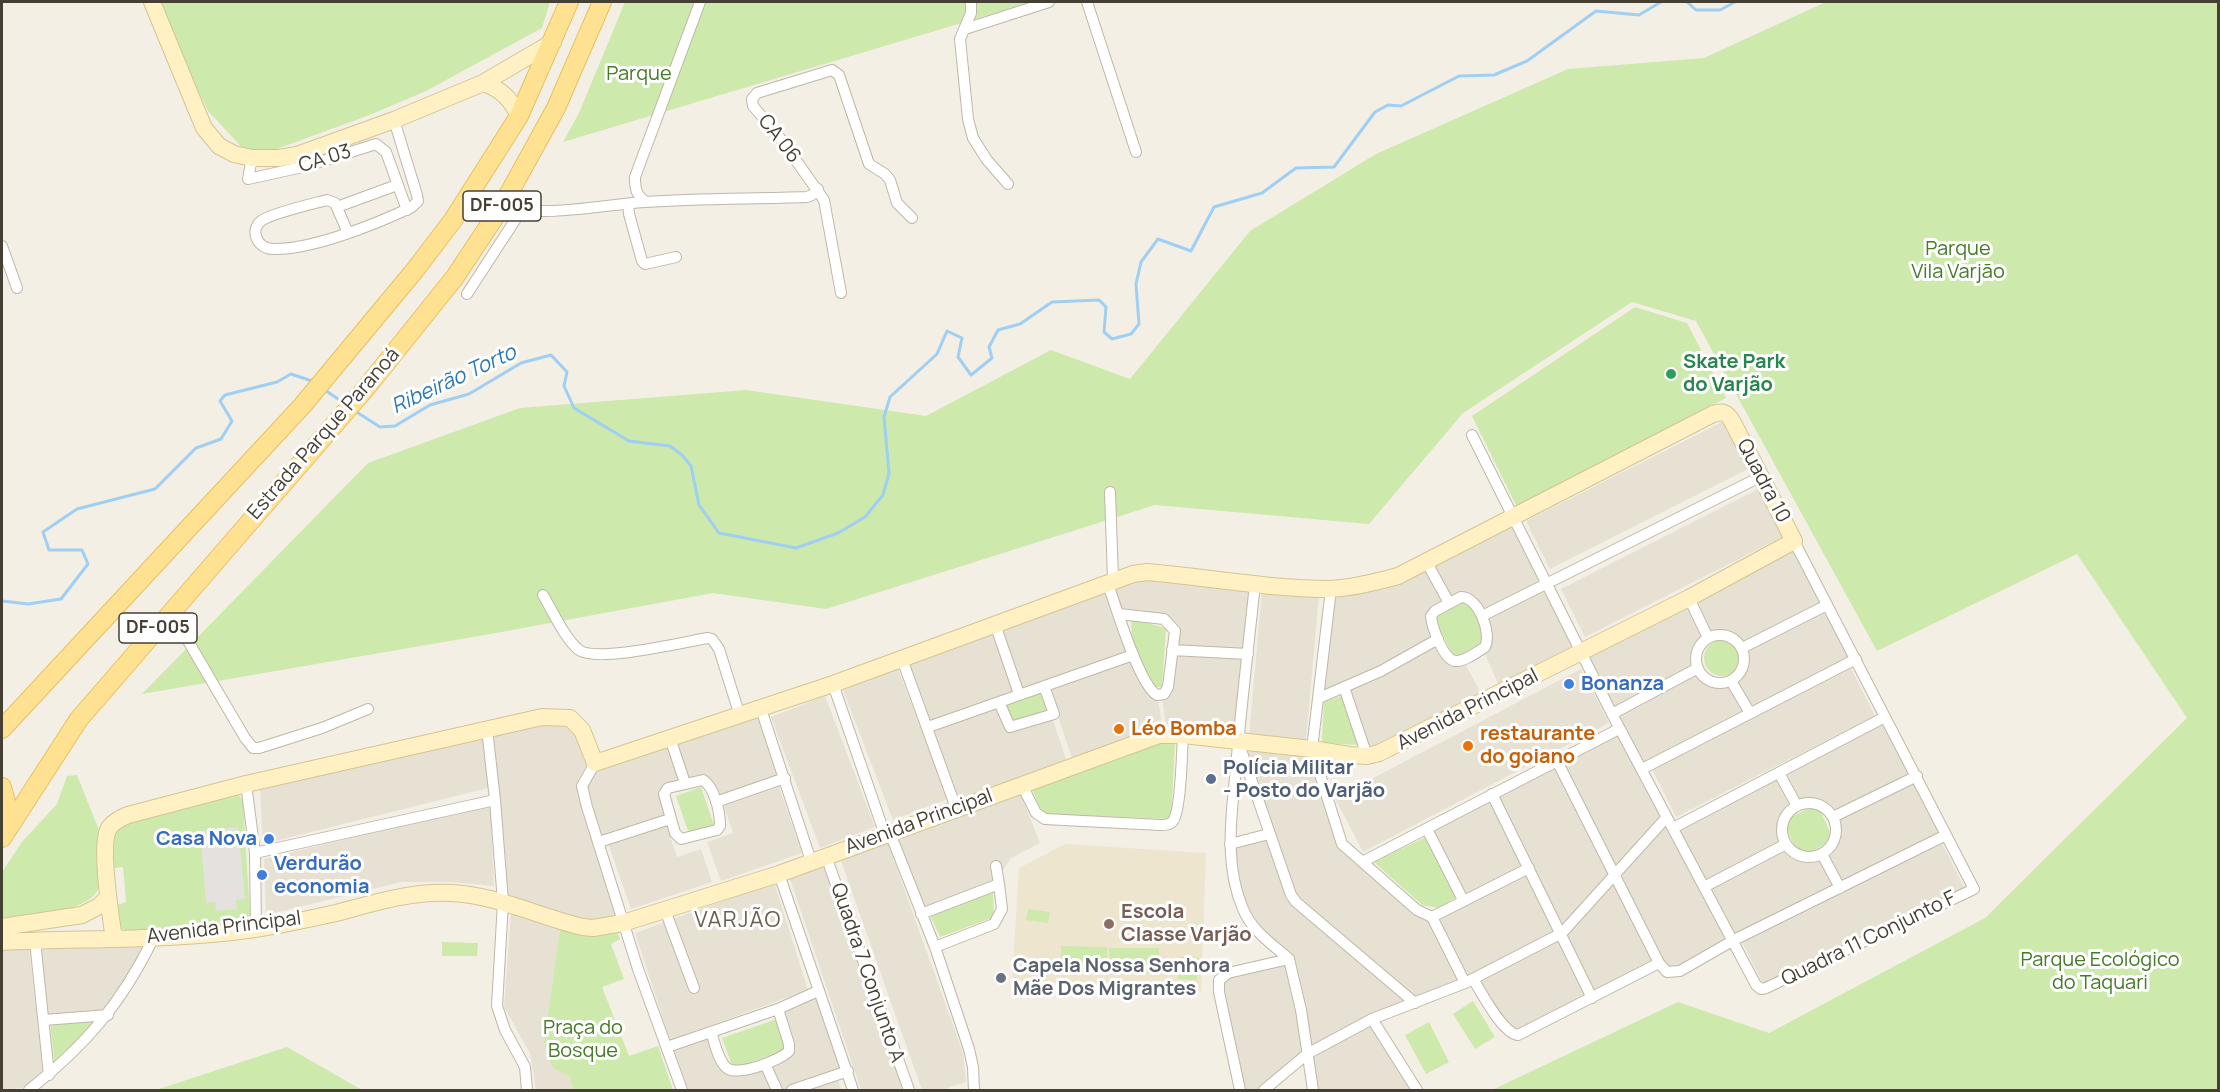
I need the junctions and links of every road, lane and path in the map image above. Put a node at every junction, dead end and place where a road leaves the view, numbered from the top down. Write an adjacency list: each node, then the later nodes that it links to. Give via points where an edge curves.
1 (152, 2): 14 (street, CA 03, via 204,128 219,146)
2 (569, 2): 9 (main road, Estrada Parque Paranoá / DF-005)
3 (602, 2): 20 (main road, Estrada Parque Paranoá / DF-005, via 556,108)
4 (700, 2): 18 (street, via 636,177 635,189)
5 (971, 2): 8 (street)
6 (1049, 2): 8 (street)
7 (1087, 2): 13 (street)
8 (965, 29): 16 (street, via 960,39 973,138)
9 (553, 42): 10 (street, CA 03); 11 (main road, Estrada Parque Paranoá / DF-005)
10 (483, 83): 11 (street, via 507,97); 12 (street, CA 03)
11 (519, 116): 73 (main road, Estrada Parque Paranoá / DF-005, via 453,220 339,364)
12 (393, 120): 14 (street, CA 03, via 297,155); 22 (street, via 417,195 416,204)
13 (1136, 152)
14 (252, 158): 15 (street, CA 03, via 248,179 307,166 376,144 386,152)
15 (397, 184): 21 (street, CA 03); 22 (street, CA 03)
16 (1008, 184)
17 (818, 189): 18 (street, via 807,197); 24 (street, CA 06, via 753,106 752,99 757,93 832,70 839,75 869,164 890,180 897,203); 29 (street, via 824,200)
18 (646, 202): 19 (street)
19 (628, 204): 23 (street); 27 (street, via 642,261 645,264)
20 (502, 206): 23 (street); 45 (main road, Estrada Parque Paranoá / DF-005, via 455,277 366,388)
21 (338, 207): 25 (street); 25 (street, CA 03, via 327,200 264,219 256,228 255,237 262,248 273,249 297,247)
22 (406, 210): 25 (street, CA 03)
23 (521, 211): 30 (street)
24 (912, 218)
25 (348, 233)
26 (2, 246): 28 (street)
27 (676, 256)
28 (17, 288)
29 (841, 293)
30 (467, 294)
31 (1472, 435): 34 (street)
32 (1760, 477): 34 (street, Quadra 10, via 1725,412 1713,414); 35 (street, Quadra 10); 39 (street)
33 (1110, 492): 37 (street)
34 (1514, 517): 36 (street); 39 (street)
35 (1794, 541): 42 (street, Avenida Principal); 44 (street)
36 (1426, 561): 40 (street, via 1398,576); 43 (street)
37 (1108, 581): 38 (street, via 1147,572); 46 (street); 48 (street)
38 (1255, 584): 40 (street); 54 (street)
39 (1547, 584): 47 (street); 53 (street)
40 (1331, 589): 64 (street)
41 (543, 595): 70 (street, via 581,651 600,655 623,653 712,639 719,649)
42 (1689, 598): 49 (street); 53 (street, Avenida Principal)
43 (1449, 603): 47 (street, via 1468,597); 50 (street, via 1431,616)
44 (1827, 605): 51 (street); 57 (street)
45 (171, 612): 66 (street, via 253,748 322,728); 104 (main road, Estrada Parque Paranoá / DF-005, via 79,719)
46 (1119, 614): 52 (street, via 1164,619 1174,631); 55 (street)
47 (1482, 616): 50 (street, via 1488,638 1486,646 1462,660 1451,660)
48 (995, 624): 56 (street); 63 (street)
49 (1708, 638): 51 (street, via 1721,634 1733,638); 58 (street, via 1696,657)
50 (1438, 639): 62 (street)
51 (1742, 648): 59 (street, via 1745,660 1741,672)
52 (1172, 650): 54 (street); 55 (street, via 1168,687 1164,694 1157,695)
53 (1582, 652): 69 (street); 80 (street, Avenida Principal, via 1420,734)
54 (1248, 654): 78 (street)
55 (1133, 655): 61 (street)
56 (902, 659): 60 (street); 72 (street)
57 (1856, 659): 68 (street); 71 (street)
58 (1698, 668): 59 (street, via 1712,682); 69 (street)
59 (1731, 681): 68 (street)
60 (833, 684): 67 (street); 101 (street)
61 (1044, 686): 63 (street); 65 (street, via 1054,714 1010,727)
62 (1344, 687): 64 (street); 80 (street)
63 (1019, 694): 65 (street)
64 (1319, 698): 79 (street)
65 (999, 702): 72 (street)
66 (368, 709)
67 (761, 709): 70 (street); 86 (street, Quadra 7 Conjunto A)
68 (1750, 713): 83 (street)
69 (1612, 714): 75 (street)
70 (740, 716): 77 (street)
71 (1885, 717): 84 (street); 85 (street)
72 (928, 727): 95 (street)
73 (2, 729)
74 (487, 729): 82 (street, via 542,717 570,718 582,730); 88 (street); 92 (street)
75 (1619, 729): 81 (street); 83 (street)
76 (1183, 735): 78 (street, Avenida Principal); 89 (street, Avenida Principal, via 1159,735); 89 (street, via 1178,805 1173,821 1168,824 1045,819 1036,813)
77 (670, 738): 82 (street); 87 (street)
78 (1238, 742): 79 (street, Avenida Principal); 102 (street); 106 (street)
79 (1312, 749): 80 (street, Avenida Principal); 111 (street, via 1342,844)
80 (1367, 756)
81 (1557, 760): 91 (street); 115 (street)
82 (595, 763): 105 (street, via 582,786)
83 (1642, 769): 97 (street)
84 (1779, 772): 94 (street); 99 (street)
85 (1917, 776): 96 (street); 103 (street)
86 (785, 778): 93 (street); 110 (street, Quadra 7 Conjunto A)
87 (685, 783): 93 (street, via 707,782); 98 (street, via 668,788 664,794)
88 (246, 784): 108 (street); 119 (street, via 128,815 115,822 105,841)
89 (1022, 785): 95 (street, Avenida Principal)
90 (2, 787): 104 (main road, via 7,817)
91 (1492, 794): 100 (street); 113 (street)
92 (495, 800): 108 (street); 121 (street)
93 (716, 802): 98 (street, via 719,829 681,839)
94 (1797, 806): 96 (street, via 1810,803 1823,807); 107 (street, via 1783,822)
95 (956, 808): 101 (street, Avenida Principal)
96 (1833, 817): 109 (street, via 1835,837)
97 (1666, 818): 99 (street); 115 (street)
98 (670, 819): 105 (street)
99 (1673, 828): 117 (street)
100 (1427, 829): 111 (street); 120 (street)
101 (888, 834): 110 (street, Avenida Principal); 123 (street)
102 (1269, 834): 106 (street); 141 (street, via 1287,888 1296,902)
103 (1946, 835): 118 (street); 131 (street, Quadra 11 Conjunto F, via 1974,889 1766,988 1756,985)
104 (2, 838)
105 (599, 842): 125 (street)
106 (1230, 844): 135 (street, via 1233,879 1246,915 1261,935)
107 (1786, 844): 109 (street, via 1802,856); 117 (street)
108 (255, 853): 127 (street)
109 (1822, 854): 118 (street)
110 (819, 858): 114 (street, Avenida Principal); 158 (street, Quadra 7 Conjunto A)
111 (1362, 862): 124 (street, via 1417,910)
112 (996, 866): 116 (street)
113 (1529, 868): 120 (street); 128 (street)
114 (779, 874): 122 (street, Avenida Principal); 139 (street)
115 (1615, 875): 128 (street); 136 (street)
116 (999, 884): 123 (street); 134 (street, via 1002,909 994,924)
117 (1704, 888): 131 (street)
118 (1840, 888): 131 (street)
119 (108, 897): 126 (street, via 82,915); 129 (street)
120 (1463, 900): 124 (street)
121 (503, 902): 125 (street, Avenida Principal, via 583,927); 127 (street, Avenida Principal, via 453,893 396,896); 153 (street, via 497,1006 525,1067)
122 (665, 910): 125 (street, Avenida Principal); 138 (street)
123 (921, 914): 134 (street)
124 (1432, 917): 137 (street)
125 (623, 923): 147 (street)
126 (2, 927)
127 (256, 929): 130 (street, Avenida Principal)
128 (1562, 933): 137 (street); 140 (street)
129 (114, 939): 130 (street, Avenida Principal); 132 (street, Avenida Principal)
130 (153, 939): 143 (street)
131 (1734, 940): 136 (street, via 1680,971 1667,972)
132 (35, 941): 133 (street, Avenida Principal); 145 (street)
133 (2, 942)
134 (935, 947): 159 (street, via 972,1057)
135 (1289, 959): 148 (street); 160 (street, via 1228,973 1219,980)
136 (1659, 963): 140 (street)
137 (1469, 981): 140 (street, via 1513,1035); 141 (street)
138 (694, 988)
139 (818, 991): 142 (street); 150 (street)
140 (1592, 998)
141 (1415, 1003): 144 (street)
142 (778, 1009): 146 (street); 149 (street, via 789,1051)
143 (108, 1015): 145 (street); 151 (street)
144 (1372, 1018): 148 (street); 163 (street)
145 (44, 1020): 151 (street)
146 (711, 1032): 147 (street); 149 (street, via 722,1063 729,1070)
147 (667, 1047): 154 (street)
148 (1307, 1054): 161 (street); 162 (street)
149 (765, 1064): 155 (street)
150 (848, 1071): 156 (street); 157 (street)
151 (49, 1075): 152 (street)
152 (29, 1090)
153 (527, 1090)
154 (682, 1090)
155 (777, 1090)
156 (792, 1090)
157 (853, 1090)
158 (909, 1090)
159 (971, 1090)
160 (1240, 1090)
161 (1264, 1090)
162 (1313, 1090)
163 (1417, 1090)

